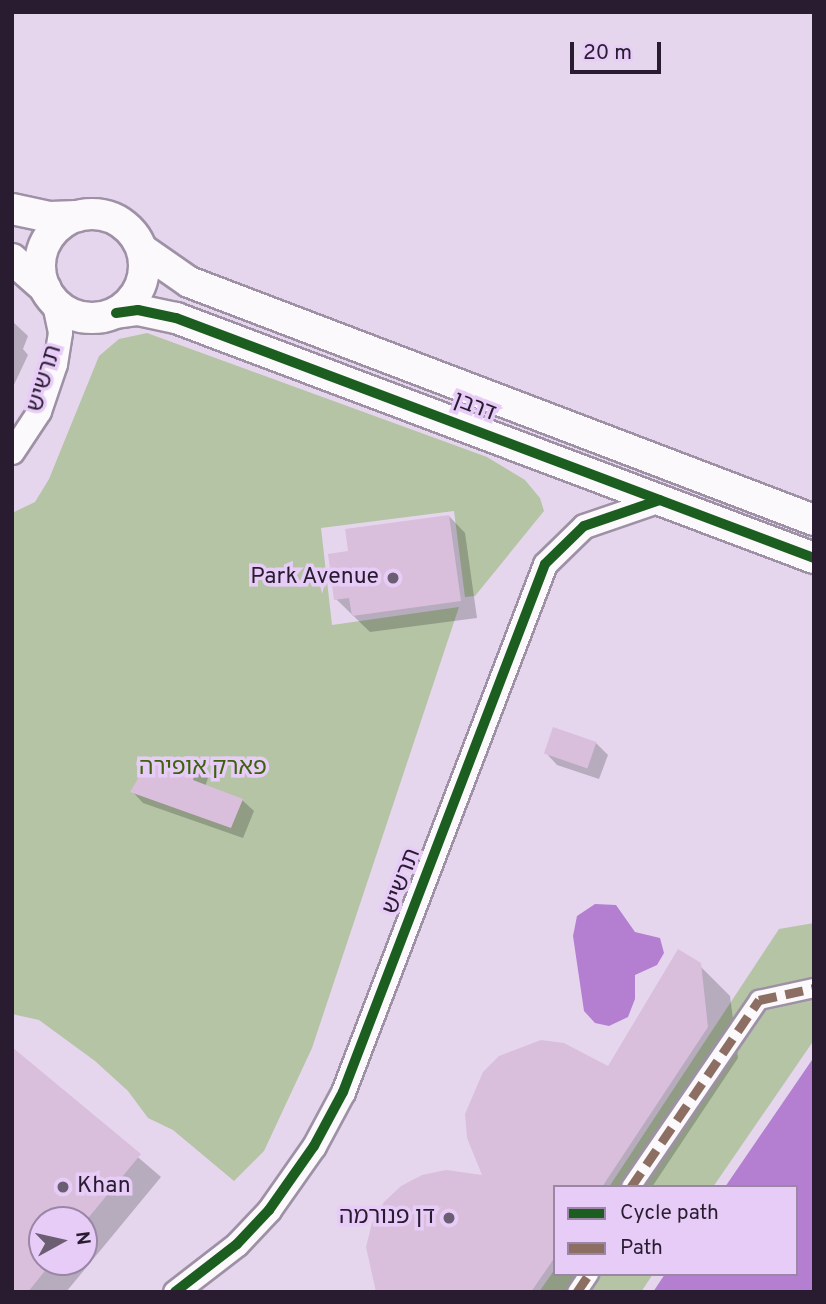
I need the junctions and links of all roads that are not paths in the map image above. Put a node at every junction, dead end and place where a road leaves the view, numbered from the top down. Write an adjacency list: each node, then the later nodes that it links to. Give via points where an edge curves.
1 (12, 209): 2 (street, via 50,217)
2 (77, 216): 3 (street, via 101,214 117,219 130,229); 5 (street, via 56,228 43,249 41,274)
3 (142, 250): 6 (street, via 142,283 135,297); 9 (street, דרבן, via 189,282)
4 (12, 259): 5 (street)
5 (49, 294): 6 (street, via 71,314 85,318); 7 (street, תרשיש, via 60,332 54,363 39,411)
6 (116, 313): 8 (street, דרבן, via 138,310 176,318)
7 (12, 452)
8 (660, 500): 10 (street, דרבן); 14 (street, תרשיש, via 584,526 545,564 343,1092 322,1133 269,1210 237,1244)
9 (814, 520)
10 (814, 558)
11 (814, 988): 12 (street, via 759,1000)
12 (632, 1185)
13 (588, 1276): 15 (street)
14 (175, 1292)
15 (577, 1292)

